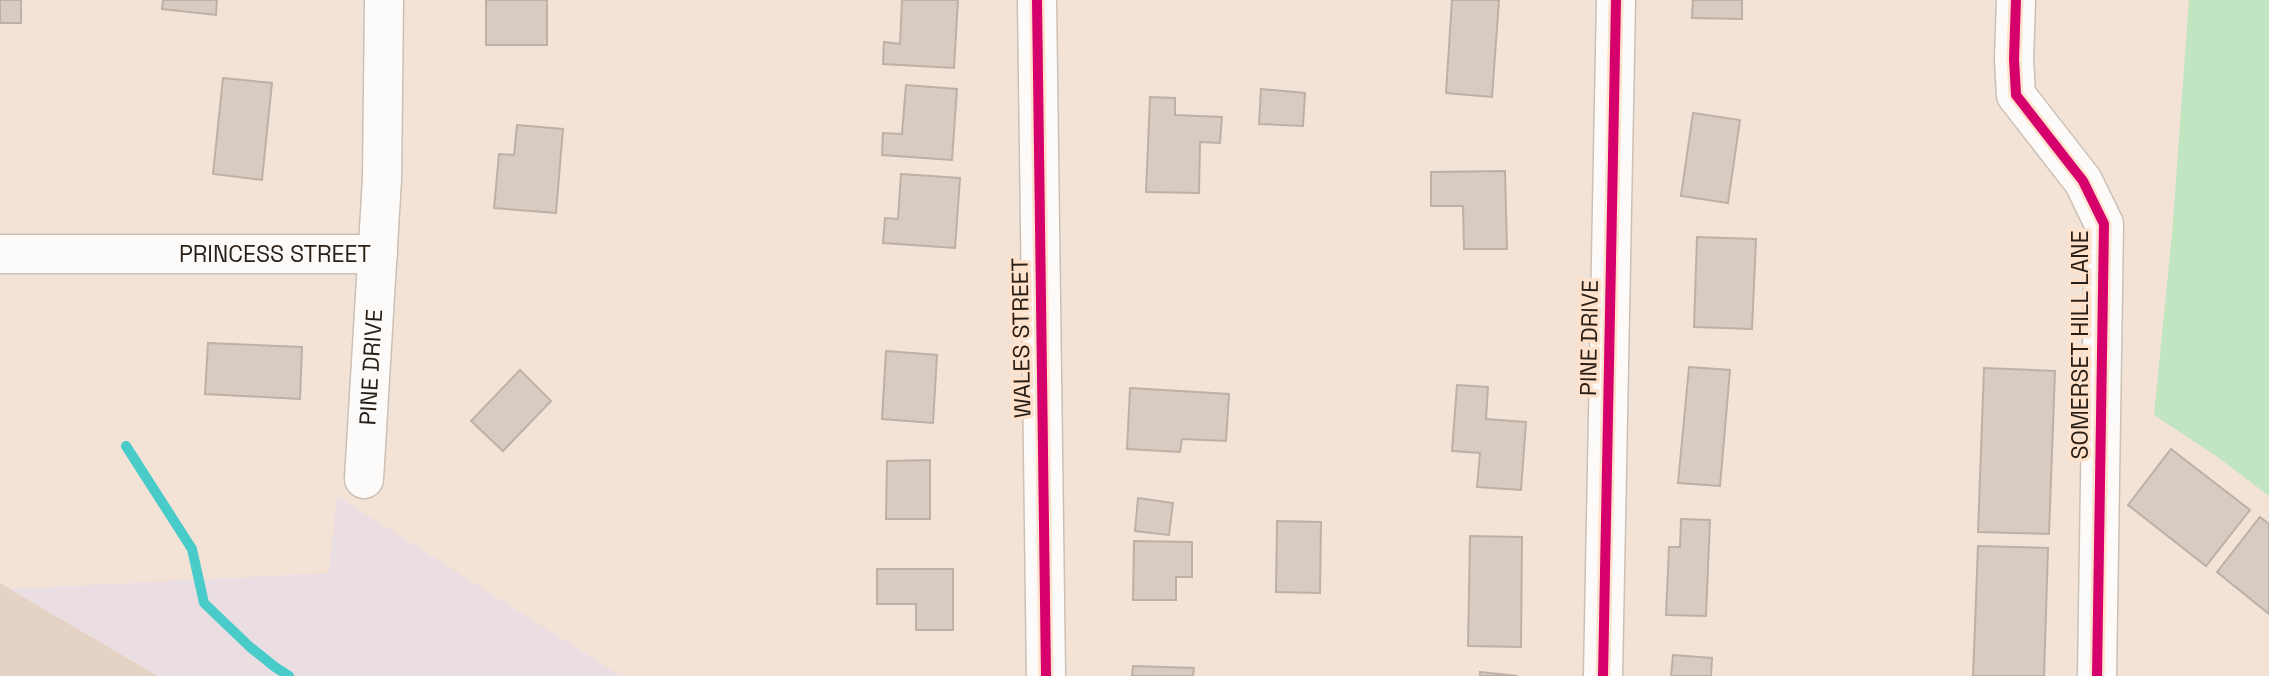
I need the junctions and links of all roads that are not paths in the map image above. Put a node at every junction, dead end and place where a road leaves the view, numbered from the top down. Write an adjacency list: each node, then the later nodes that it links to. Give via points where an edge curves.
1 (384, 0): 6 (street, PRINCESS STREET)
2 (1037, 0): 8 (street, WALES STREET)
3 (1616, 0): 9 (street, PINE DRIVE)
4 (2016, 0): 10 (street, SOMERSET HILL LANE, via 2016,95 2082,181 2104,224)
5 (0, 254): 6 (street, PRINCESS STREET)
6 (378, 254): 7 (street, PINE DRIVE)
7 (363, 479)
8 (1045, 676)
9 (1603, 676)
10 (2097, 676)

